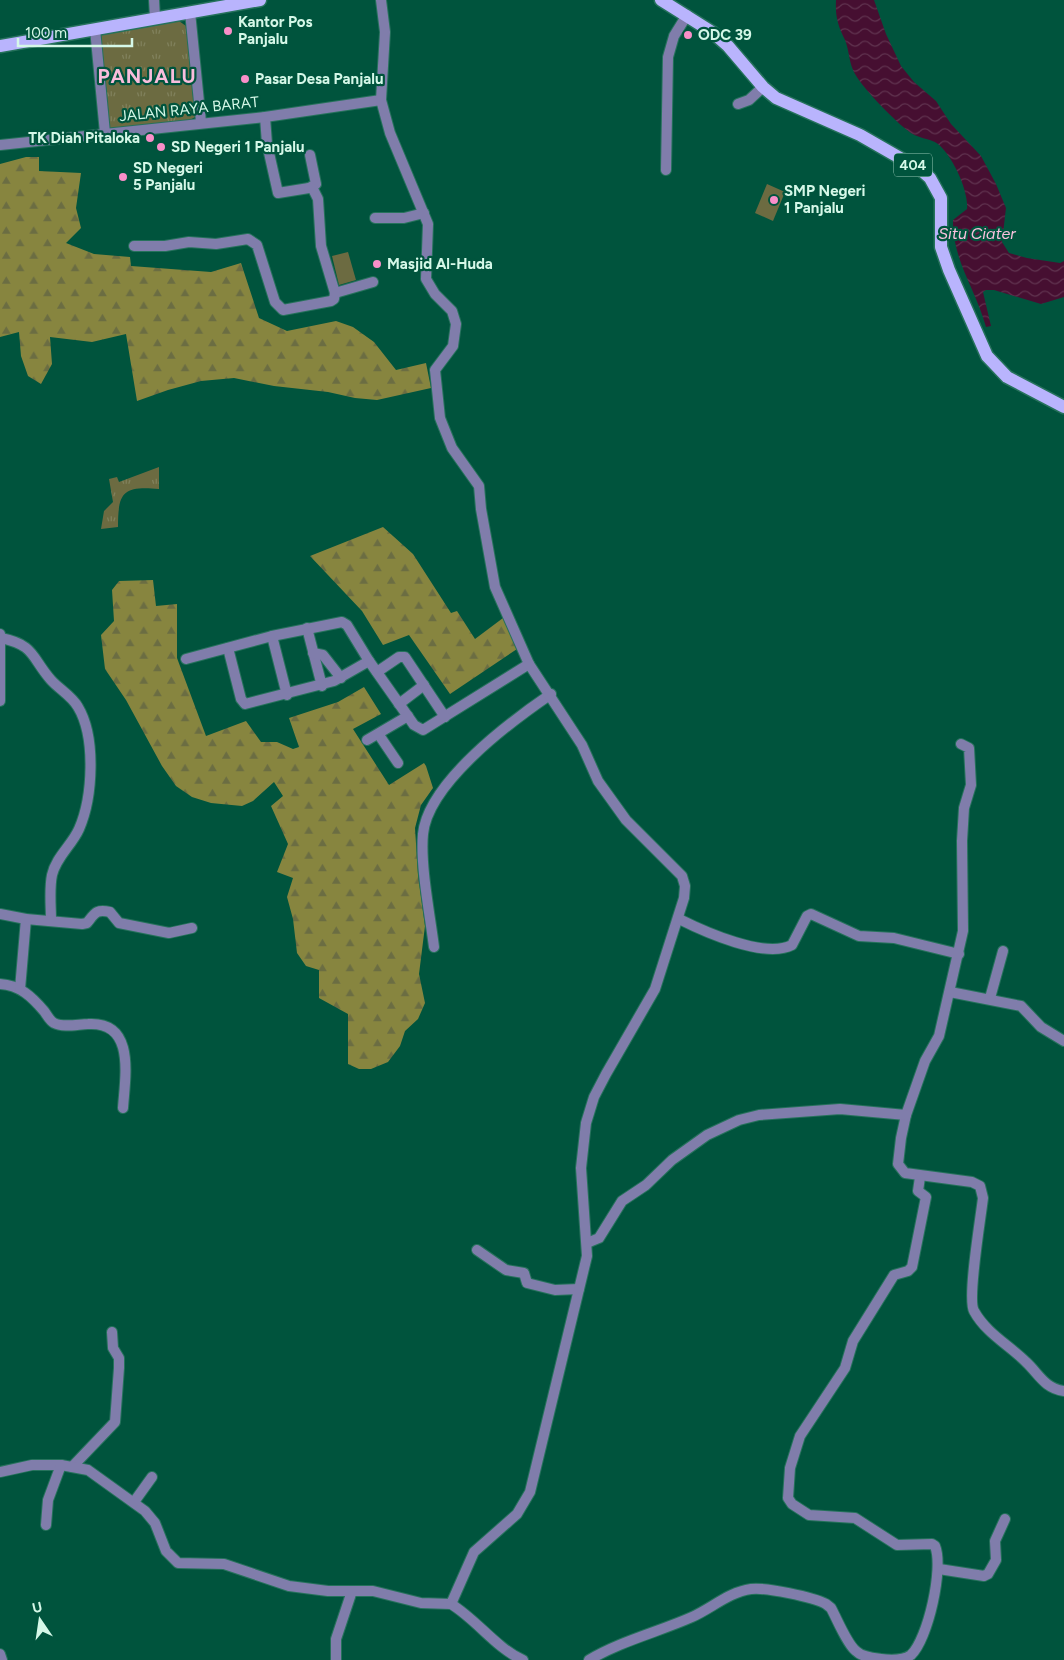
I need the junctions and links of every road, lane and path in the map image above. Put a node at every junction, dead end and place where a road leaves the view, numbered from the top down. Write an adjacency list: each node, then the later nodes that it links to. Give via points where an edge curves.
1 (154, 0): 7 (street)
2 (260, 0): 5 (main road)
3 (381, 0): 11 (street, via 385,32)
4 (661, 0): 6 (main road, 404)
5 (190, 12): 7 (main road); 14 (street)
6 (687, 15): 10 (main road, 404, via 728,46); 18 (street, via 674,36 668,57)
7 (155, 18): 8 (main road)
8 (95, 29): 9 (main road); 15 (street)
9 (0, 46)
10 (763, 87): 12 (street, via 749,100); 25 (main road, 404, via 785,103 860,135 922,170 930,178 941,198 941,247 987,356 1007,377)
11 (381, 100): 13 (street, JALAN RAYA BARAT); 20 (street, via 390,134)
12 (738, 104)
13 (265, 116): 14 (street, JALAN RAYA BARAT); 19 (street, via 267,144 278,193)
14 (201, 122): 15 (street, JALAN RAYA BARAT)
15 (105, 133): 16 (street, JALAN RAYA BARAT)
16 (0, 145)
17 (310, 155): 19 (street, via 316,183)
18 (666, 170)
19 (309, 188): 24 (street, via 318,199 321,246)
20 (424, 213): 21 (street, via 404,218); 34 (street, via 429,229 426,279 452,311 457,329 453,346 435,370 440,418 452,448 479,486 495,587)
21 (375, 218)
22 (134, 246): 24 (street, via 189,242 216,244 248,239 257,245 279,308 283,310 331,301)
23 (373, 282): 24 (street)
24 (334, 292)
25 (1064, 407)
26 (307, 628): 28 (street); 31 (street); 33 (street, via 345,623)
27 (0, 633): 29 (street)
28 (272, 636): 30 (street); 40 (street)
29 (1, 642): 41 (street); 52 (street, via 25,646 50,679 77,704 90,752 88,804 78,830 59,857 52,874)
30 (228, 648): 32 (street); 40 (street, via 243,703)
31 (313, 653): 36 (street, via 322,655); 38 (street)
32 (186, 659)
33 (369, 661): 35 (street); 36 (street)
34 (529, 664): 39 (street); 44 (street)
35 (377, 672): 37 (street, via 402,656 406,657); 42 (street)
36 (340, 678): 38 (street)
37 (424, 685): 42 (street); 44 (street)
38 (322, 686): 40 (street)
39 (551, 694): 51 (street, via 582,745 598,781 621,812 682,876 686,886); 54 (street, via 507,725 451,779 430,806 423,843)
40 (287, 695)
41 (0, 701)
42 (399, 704): 43 (street)
43 (408, 716): 44 (street, via 417,728 423,730); 45 (street)
44 (445, 717)
45 (380, 735): 46 (street); 48 (street)
46 (367, 740)
47 (961, 744): 56 (street, via 969,748 972,764 971,785 963,816 964,921)
48 (398, 762)
49 (0, 914): 50 (street)
50 (26, 919): 52 (street); 58 (street)
51 (679, 919): 56 (street, via 722,939 782,949 792,945 806,916 811,914 859,936 894,938); 65 (street, via 655,989 594,1097 586,1123 581,1168)
52 (51, 920): 53 (street, via 84,924 100,910 110,912 119,923 166,933)
53 (192, 928)
54 (434, 947)
55 (1003, 951): 60 (street)
56 (959, 954): 59 (street)
57 (0, 984): 58 (street)
58 (20, 989): 62 (street, via 34,998 53,1022 60,1025 99,1023 114,1031 123,1042 125,1055)
59 (950, 992): 60 (street); 63 (street, via 939,1036)
60 (990, 998): 61 (street, via 1021,1006 1041,1027)
61 (1064, 1041)
62 (123, 1108)
63 (906, 1115): 64 (street, via 898,1164 902,1172); 65 (street, via 840,1109 759,1115 739,1120 707,1135 679,1154 646,1185 622,1201 599,1238)
64 (920, 1177): 69 (street, via 972,1182 980,1186 983,1198 973,1281 973,1310 987,1328 1027,1362 1042,1381); 76 (street, via 918,1191 926,1197 912,1267 894,1275 853,1341 845,1368 803,1430 790,1468 788,1493 792,1504 812,1517 855,1518 900,1546 934,1545)
65 (587, 1243): 67 (street)
66 (477, 1250): 67 (street, via 506,1270 524,1273 527,1283 555,1290)
67 (579, 1289): 78 (street, via 530,1492 517,1514 474,1552)
68 (112, 1332): 70 (street, via 120,1368 115,1422)
69 (1064, 1391)
70 (67, 1466): 71 (street, via 32,1466); 73 (street, via 88,1470); 75 (street, via 48,1500)
71 (0, 1472)
72 (152, 1477): 73 (street)
73 (134, 1502): 77 (street, via 155,1523 166,1550 178,1563 224,1564 289,1586)
74 (1005, 1519): 76 (street, via 995,1541 996,1560 988,1574)
75 (46, 1525)
76 (939, 1569): 83 (street, via 923,1631 916,1647 905,1658 878,1659 855,1651 831,1608 819,1600 777,1590 752,1589 733,1594 695,1615)
77 (352, 1591): 78 (street, via 383,1593 421,1603); 81 (street, via 336,1639)
78 (451, 1604): 82 (street)
79 (0, 1654): 80 (street)
80 (2, 1660)
81 (336, 1660)
82 (523, 1660)
83 (589, 1660)

